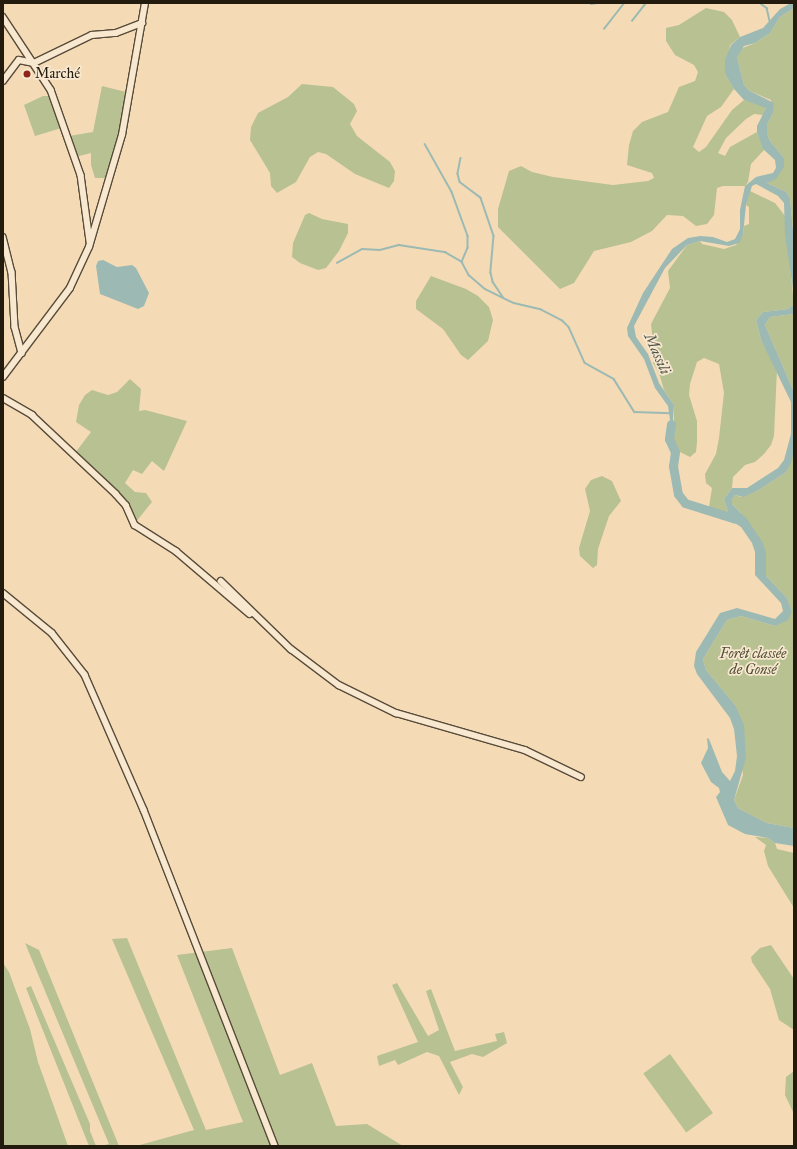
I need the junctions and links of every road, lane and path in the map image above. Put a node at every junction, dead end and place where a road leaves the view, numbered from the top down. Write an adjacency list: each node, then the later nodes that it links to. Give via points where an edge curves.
1 (145, 3): 3 (street)
2 (3, 17): 4 (street)
3 (142, 23): 4 (street, via 116,33 92,35); 7 (street, via 116,162)
4 (34, 62): 5 (street, via 18,60); 7 (street, via 51,90 79,169)
5 (3, 81)
6 (3, 237): 8 (street, via 12,272 15,327)
7 (90, 242): 8 (street, via 70,288)
8 (22, 353): 9 (street)
9 (3, 377)
10 (3, 398): 13 (street, via 32,415 116,494 126,505 135,525 176,551)
11 (222, 581): 14 (street, via 291,649 339,685 396,713 525,750)
12 (3, 594): 15 (street, via 52,633 86,675 146,815)
13 (256, 620)
14 (581, 777)
15 (275, 1146)

